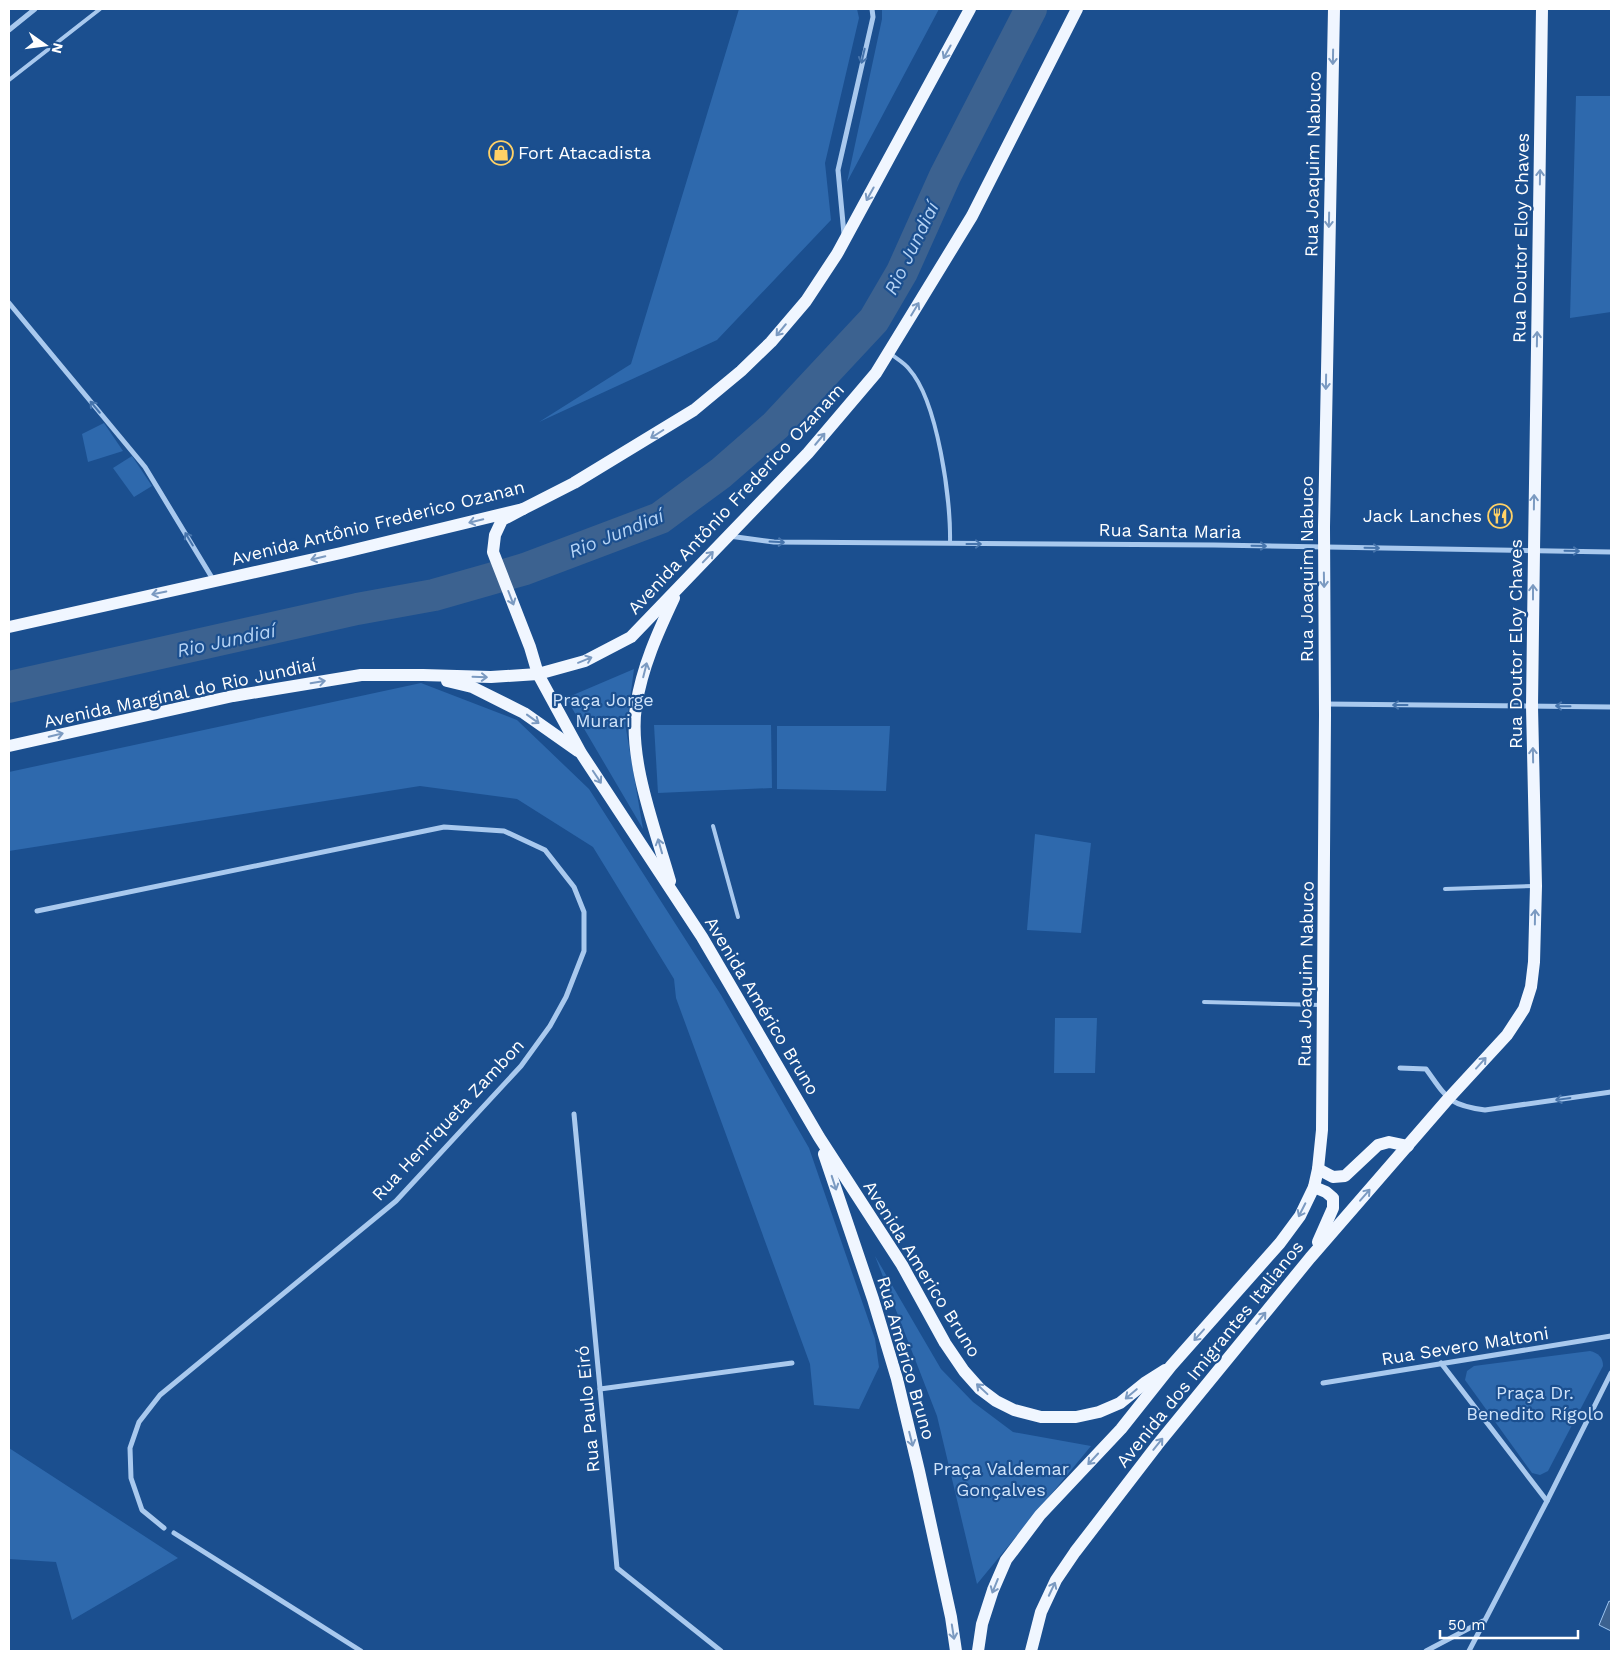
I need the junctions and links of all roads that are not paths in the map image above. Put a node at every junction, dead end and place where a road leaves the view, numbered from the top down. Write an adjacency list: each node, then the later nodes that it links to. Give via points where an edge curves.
1 (36, 9): 10 (street)
2 (100, 9): 11 (lane)
3 (872, 9): 12 (street, one-way to 12, via 838,170)
4 (966, 9): 9 (main road)
5 (970, 9): 9 (main road, Avenida Antônio Frederico Ozanan)
6 (1078, 9): 14 (main road, Avenida Antônio Frederico Ozanam, one-way to 6, via 972,216)
7 (1334, 9): 18 (main road, Rua Joaquim Nabuco, one-way to 18)
8 (1542, 9): 19 (main road, Rua Doutor Eloy Chaves, one-way to 8)
9 (961, 28): 12 (main road, Avenida Antônio Frederico Ozanan, one-way to 12)
10 (9, 30)
11 (9, 80)
12 (844, 240): 15 (main road, Avenida Antônio Frederico Ozanan, one-way to 15, via 806,301 771,342 721,388 694,410 624,455)
13 (9, 304): 21 (street, one-way to 13, via 145,467)
14 (889, 352): 16 (main road, Avenida Antônio Frederico Ozanam, one-way to 14, via 808,453 876,373); 17 (lane, via 910,369 928,399 940,447)
15 (523, 509): 21 (main road, Avenida Antônio Frederico Ozanan, one-way to 21); 25 (main road, Avenida Américo Bruno, one-way to 25, via 502,520 495,535 493,552)
16 (728, 536): 17 (street, Rua Santa Maria, one-way to 17, via 774,542); 22 (main road, Avenida Antônio Frederico Ozanam, one-way to 16)
17 (950, 543): 18 (street, Rua Santa Maria, one-way to 18)
18 (1323, 548): 19 (street, Rua Santa Maria, one-way to 19); 26 (main road, Rua Joaquim Nabuco, one-way to 26)
19 (1534, 551): 20 (street, Rua Santa Maria, one-way to 20); 27 (main road, Rua Doutor Eloy Chaves, one-way to 19)
20 (1611, 552)
21 (214, 581): 23 (main road, Avenida Antônio Frederico Ozanan, one-way to 23)
22 (678, 588): 25 (main road, Avenida Antônio Frederico Ozanam, one-way to 22, via 586,661 631,637); 34 (main road, one-way to 22, via 641,779 635,740 636,706 650,648)
23 (9, 627)
24 (423, 674): 25 (main road, Avenida Marginal do Rio Jundiaí, one-way to 25, via 491,677); 29 (main road, Avenida Marginal do Rio Jundiaí, one-way to 24, via 233,696 361,675); 30 (main road, one-way to 30, via 472,687 524,713)
25 (538, 674): 30 (main road, Avenida Américo Bruno)
26 (1325, 704): 27 (street, one-way to 26); 38 (main road, Rua Joaquim Nabuco)
27 (1532, 706): 28 (street, one-way to 27); 32 (main road, Rua Doutor Eloy Chaves, one-way to 27)
28 (1611, 707)
29 (9, 746)
30 (581, 753): 34 (main road, Avenida Américo Bruno, one-way to 34)
31 (713, 826): 36 (lane)
32 (1536, 886): 33 (lane); 41 (main road, Rua Doutor Eloy Chaves, one-way to 32, via 1507,1035 1524,1009 1534,962)
33 (1445, 889)
34 (674, 893): 44 (main road, Avenida Américo Bruno)
35 (38, 911): 57 (street, Rua Henriqueta Zambon, via 444,827 504,831 545,850 574,886 584,912 584,951 566,997 521,1066 396,1201 160,1395 139,1422 130,1448 131,1478 142,1510)
36 (738, 916)
37 (1204, 1002): 38 (lane)
38 (1324, 1006): 43 (main road, Rua Joaquim Nabuco)
39 (1400, 1068): 41 (street, via 1426,1069)
40 (1611, 1092): 41 (street, one-way to 41, via 1485,1110)
41 (1448, 1100): 45 (main road, Avenida dos Imigrantes Italianos)
42 (574, 1114): 55 (street, Rua Paulo Eiró)
43 (1322, 1130): 46 (main road, Avenida dos Imigrantes Italianos)
44 (819, 1137): 52 (main road, Avenida Americo Bruno, one-way to 44, via 1120,1403 1084,1416 1041,1417 996,1402 964,1371 902,1265); 62 (main road, Rua Américo Bruno, one-way to 62, via 897,1379)
45 (1408, 1146): 46 (main road, via 1389,1142 1378,1145 1345,1176 1333,1177); 48 (main road, Avenida dos Imigrantes Italianos, one-way to 45)
46 (1318, 1169): 47 (main road, Avenida dos Imigrantes Italianos)
47 (1314, 1187): 48 (main road, via 1333,1198 1333,1208); 52 (main road, Avenida dos Imigrantes Italianos, one-way to 52, via 1300,1216 1280,1243)
48 (1310, 1258): 64 (main road, Avenida dos Imigrantes Italianos, one-way to 48, via 1041,1612 1074,1552)
49 (1611, 1336): 51 (street, Rua Severo Maltoni)
50 (792, 1363): 55 (street)
51 (1441, 1363): 54 (street, Rua Severo Maltoni); 56 (street)
52 (1171, 1366): 63 (main road, Avenida dos Imigrantes Italianos, one-way to 63, via 1121,1429 1040,1515 1006,1560 982,1624)
53 (1611, 1373): 56 (street)
54 (1323, 1384)
55 (600, 1389): 61 (street, Rua Paulo Eiró, via 617,1568)
56 (1547, 1501): 59 (street)
57 (164, 1528)
58 (174, 1533): 60 (street)
59 (1484, 1620): 65 (street); 66 (street)
60 (361, 1651)
61 (721, 1651)
62 (956, 1651)
63 (978, 1651)
64 (1031, 1651)
65 (1426, 1651)
66 (1469, 1651)

